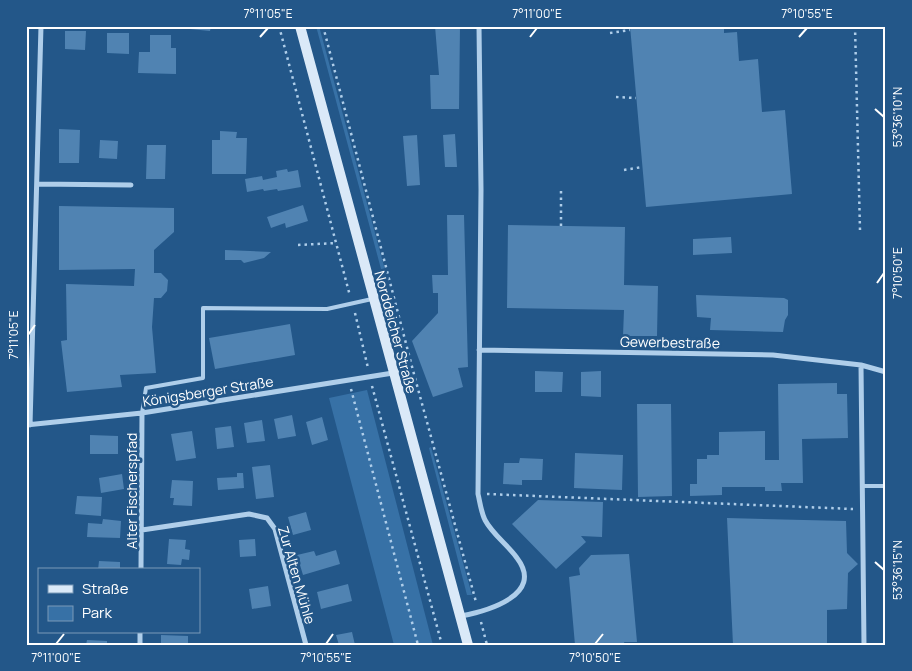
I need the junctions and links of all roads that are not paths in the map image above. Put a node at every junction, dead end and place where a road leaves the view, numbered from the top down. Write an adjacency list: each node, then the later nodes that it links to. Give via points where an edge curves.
1 (41, 26): 4 (street)
2 (300, 26): 6 (main road, Norddeicher Straße)
3 (479, 26): 7 (street)
4 (37, 184): 5 (street); 12 (street)
5 (130, 185)
6 (372, 299): 10 (main road, Norddeicher Straße); 11 (lane, via 327,310 203,308 203,378 146,388)
7 (479, 350): 8 (street, Gewerbestraße, via 774,354); 17 (street, via 478,494 485,519 524,568 524,581 516,595 503,604)
8 (861, 365): 9 (street, Gewerbestraße); 13 (street)
9 (886, 372)
10 (393, 374): 11 (street, Königsberger Straße); 17 (main road, Norddeicher Straße)
11 (142, 413): 12 (street, Königsberger Straße); 15 (street, Alter Fischerspfad)
12 (28, 425)
13 (862, 486): 14 (lane); 20 (street)
14 (886, 486)
15 (142, 530): 16 (street, Alter Fischerspfad); 18 (street, Zur Alten Mühle, via 249,514 267,518 275,529)
16 (141, 568)
17 (461, 616): 19 (main road, Norddeicher Straße)
18 (306, 645)
19 (468, 645)
20 (864, 645)

